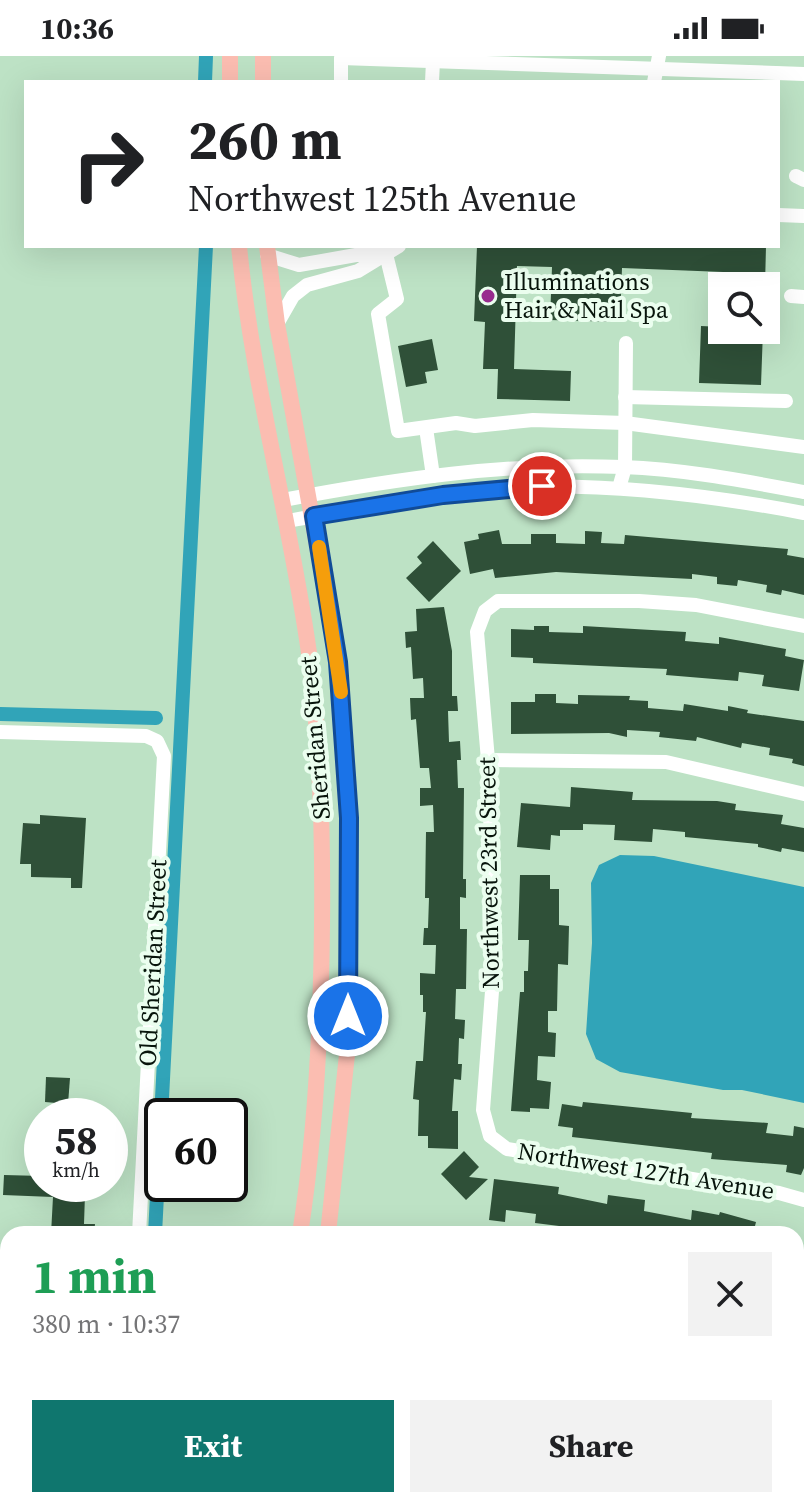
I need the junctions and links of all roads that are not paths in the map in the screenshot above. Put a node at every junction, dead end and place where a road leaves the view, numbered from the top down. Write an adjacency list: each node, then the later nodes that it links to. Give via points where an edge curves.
1 (230, 56): 6 (main road)
2 (263, 56): 7 (main road)
3 (433, 61): 4 (street); 8 (street, via 341,58); 9 (street)
4 (655, 65): 5 (street)
5 (804, 74)
6 (230, 80)
7 (263, 80)
8 (341, 80)
9 (432, 80)
10 (780, 215): 11 (street)
11 (804, 216)
12 (239, 248): 27 (main road, Sheridan Street)
13 (267, 250): 14 (street, via 299,265); 15 (main road, Sheridan Street)
14 (385, 251): 15 (street, via 358,271 307,285 293,296); 20 (street, via 397,299 378,314 398,431)
15 (277, 324): 26 (main road, Sheridan Street)
16 (626, 343): 17 (street)
17 (625, 397): 18 (street); 19 (street)
18 (786, 401)
19 (625, 423): 20 (street, via 533,420); 21 (street); 22 (street)
20 (426, 428): 23 (street)
21 (804, 447)
22 (625, 467): 23 (street, via 494,469); 24 (street); 25 (street)
23 (433, 476): 26 (street)
24 (619, 488): 28 (street); 29 (street, via 496,488)
25 (804, 492)
26 (310, 495): 27 (street); 29 (main road, Sheridan Street)
27 (283, 500): 30 (main road, Sheridan Street)
28 (804, 513)
29 (314, 516): 30 (street); 39 (main road, Sheridan Street, via 338,662 349,818 348,1045)
30 (287, 521): 38 (main road, Sheridan Street, via 309,654 323,811 321,1034)
31 (804, 626): 33 (street, Northwest 23rd Street, via 696,605 498,601 485,611 477,632)
32 (0, 732): 37 (street, Old Sheridan Street, via 146,736 157,741 164,756)
33 (488, 760): 34 (street, via 666,762); 35 (street, Northwest 23rd Street, via 495,952 483,1110)
34 (804, 794)
35 (490, 1136): 36 (street, Northwest 127th Avenue, via 507,1149)
36 (804, 1200)
37 (139, 1226)
38 (301, 1226)
39 (329, 1226)

